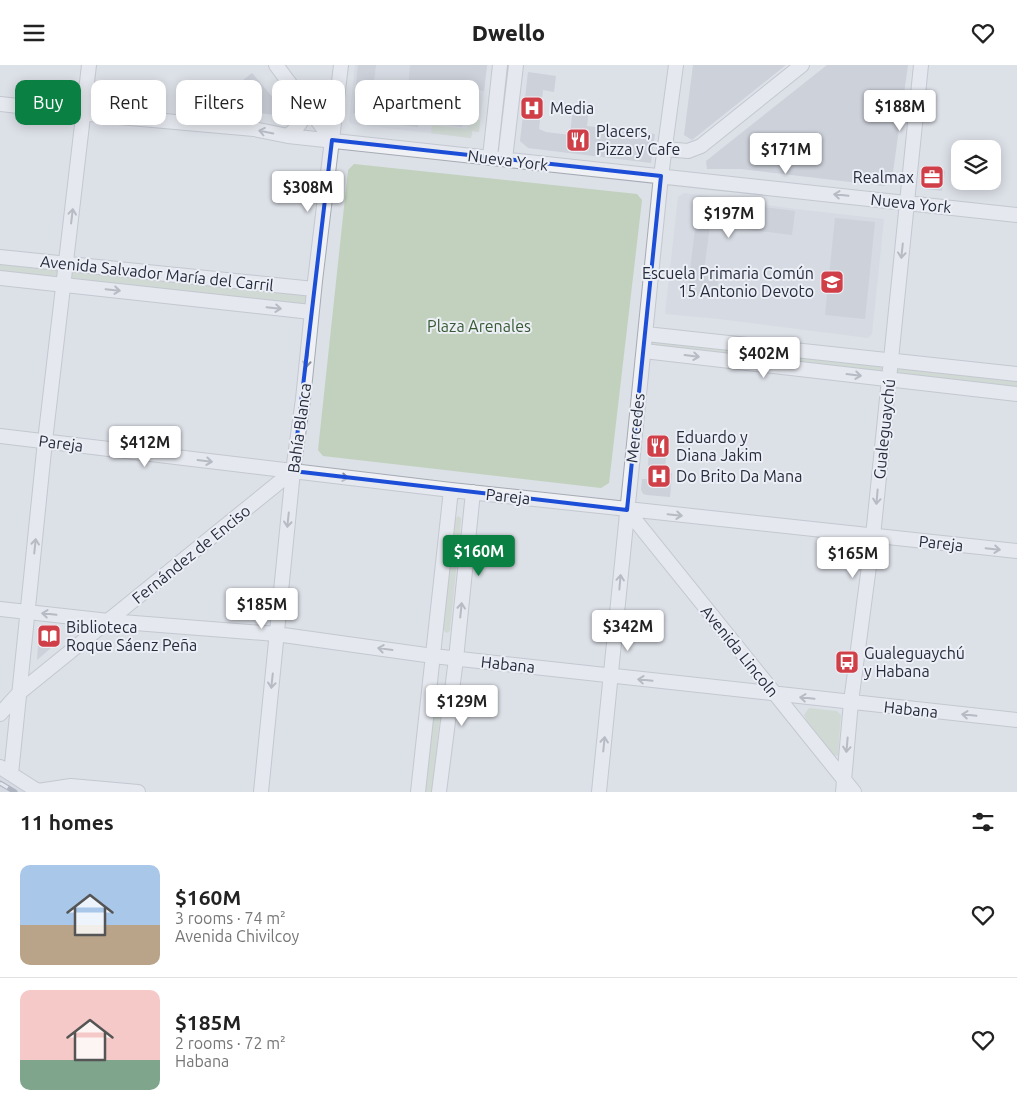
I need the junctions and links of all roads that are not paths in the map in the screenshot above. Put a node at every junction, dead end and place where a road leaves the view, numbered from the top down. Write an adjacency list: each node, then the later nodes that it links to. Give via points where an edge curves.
1 (89, 65): 11 (street)
2 (276, 65): 9 (street)
3 (341, 65): 15 (street, Bahía Blanca)
4 (500, 65): 17 (street)
5 (516, 65): 18 (street)
6 (676, 65): 16 (street, Mercedes)
7 (802, 65): 16 (street, via 701,146 688,151)
8 (921, 65): 20 (street, Gualeguaychú)
9 (287, 80)
10 (0, 104): 11 (street, Nueva York)
11 (84, 113): 14 (street, Nueva York, one-way to 11, via 254,129); 23 (street, one-way to 11)
12 (299, 125): 14 (street)
13 (321, 125): 15 (street)
14 (288, 136): 15 (street, Nueva York)
15 (332, 140): 17 (street, Nueva York); 26 (street, Bahía Blanca)
16 (665, 149): 19 (street, Mercedes)
17 (490, 157): 18 (street, Nueva York)
18 (505, 159): 19 (street, Nueva York)
19 (661, 176): 20 (street, Nueva York, one-way to 19); 28 (street, Mercedes)
20 (907, 203): 21 (street, Nueva York); 30 (street, Gualeguaychú, one-way to 30)
21 (1017, 215)
22 (0, 257): 23 (street, Avenida Salvador María del Carril)
23 (66, 265): 25 (street); 26 (street, Avenida Salvador María del Carril)
24 (0, 277): 25 (street, Avenida Salvador María del Carril)
25 (64, 284): 27 (street, Avenida Salvador María del Carril, one-way to 27); 35 (street)
26 (314, 289): 27 (street, Bahía Blanca)
27 (311, 312): 36 (street, Bahía Blanca, one-way to 36)
28 (646, 334): 29 (street, Mercedes); 30 (street)
29 (644, 351): 32 (street, one-way to 32); 39 (street, Mercedes)
30 (890, 361): 31 (street); 32 (street, Gualeguaychú)
31 (1017, 374)
32 (888, 379): 33 (street); 40 (street, Gualeguaychú, one-way to 40)
33 (1017, 394)
34 (0, 436): 35 (street, Pareja)
35 (45, 441): 36 (street, Pareja, one-way to 36); 43 (street, one-way to 35)
36 (293, 471): 37 (street, Pareja, one-way to 37); 44 (street, Fernández de Enciso); 45 (street, Bahía Blanca, one-way to 45)
37 (451, 490): 38 (street, Pareja); 46 (street)
38 (473, 492): 39 (street, Pareja); 47 (street, one-way to 38)
39 (627, 510): 40 (street, Pareja, one-way to 40); 48 (street, Mercedes, one-way to 39); 50 (street, Avenida Lincoln)
40 (873, 535): 41 (street, Pareja, one-way to 41); 51 (street, Gualeguaychú)
41 (1017, 551)
42 (0, 609): 43 (street, Habana)
43 (28, 612): 44 (street, Habana, one-way to 43); 49 (street)
44 (109, 621): 45 (street, Habana); 49 (street, Fernández de Enciso)
45 (276, 634): 46 (street, Habana, one-way to 45); 59 (street, Bahía Blanca, one-way to 59)
46 (433, 656): 47 (street, Habana); 60 (street)
47 (456, 659): 48 (street, Habana); 61 (street)
48 (612, 676): 50 (street, Habana, one-way to 48); 62 (street, Mercedes, one-way to 48)
49 (20, 693): 52 (street, Fernández de Enciso); 53 (street, Fernández de Enciso); 55 (street)
50 (773, 694): 51 (street, Habana, one-way to 50); 56 (street, Avenida Lincoln)
51 (851, 702): 54 (street, Habana, one-way to 51); 56 (street, Gualeguaychú, one-way to 56)
52 (0, 703)
53 (0, 714)
54 (1017, 720)
55 (5, 770): 57 (street)
56 (844, 786): 63 (street, Avenida Lincoln)
57 (39, 792): 58 (street, via 71,786)
58 (138, 792)
59 (261, 792)
60 (418, 792)
61 (439, 792)
62 (599, 792)
63 (854, 792)

